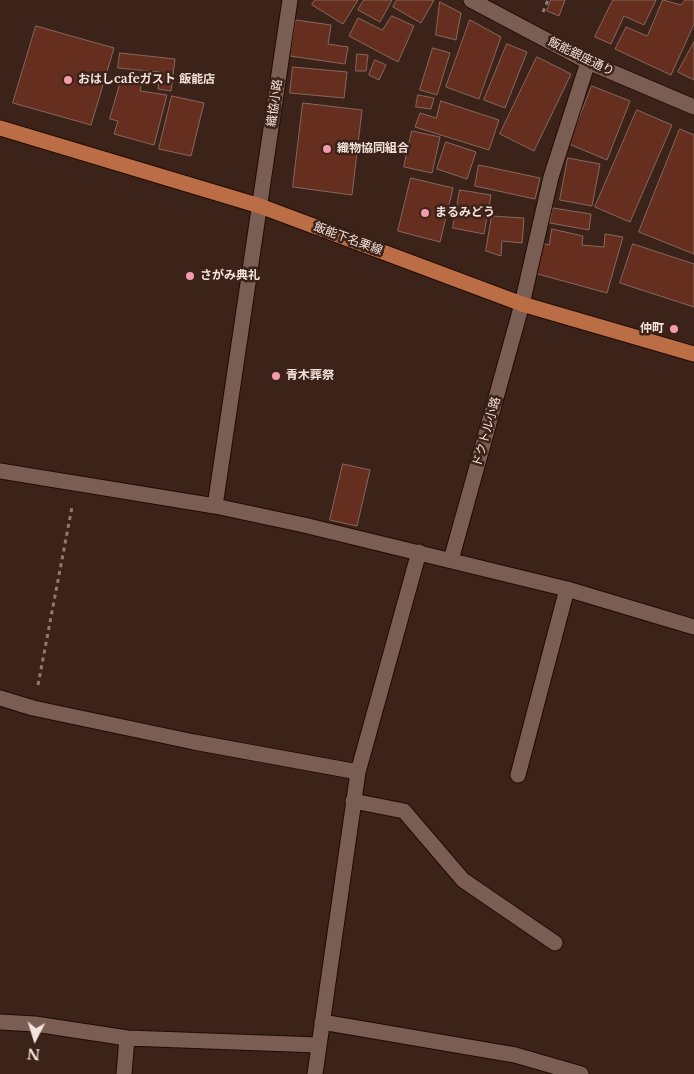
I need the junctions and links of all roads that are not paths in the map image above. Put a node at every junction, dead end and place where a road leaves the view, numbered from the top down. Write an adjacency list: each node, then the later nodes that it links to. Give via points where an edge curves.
1 (290, 0): 6 (street, 織協小路)
2 (471, 0): 3 (street, 飯能銀座通り)
3 (588, 62): 4 (street, 飯能銀座通り); 7 (street, ドクトル小路, via 551,177)
4 (694, 108)
5 (0, 128): 6 (main road, 飯能下名栗線)
6 (260, 206): 7 (main road, 飯能下名栗線); 10 (street, 織協小路)
7 (522, 304): 8 (main road, 飯能下名栗線); 12 (street, ドクトル小路)
8 (694, 354)
9 (0, 471): 10 (street)
10 (214, 506): 11 (street)
11 (419, 552): 12 (street); 16 (street)
12 (451, 560): 13 (street)
13 (567, 589): 14 (street); 17 (street)
14 (694, 627)
15 (0, 698): 16 (street, via 194,742)
16 (358, 772): 18 (street)
17 (518, 775)
18 (353, 801): 19 (street, via 404,811 463,880); 21 (street)
19 (555, 943)
20 (0, 1022): 22 (street)
21 (322, 1022): 23 (street); 26 (street, via 515,1056)
22 (127, 1038): 23 (street); 24 (street)
23 (318, 1045): 25 (street)
24 (124, 1074)
25 (315, 1074)
26 (581, 1074)

